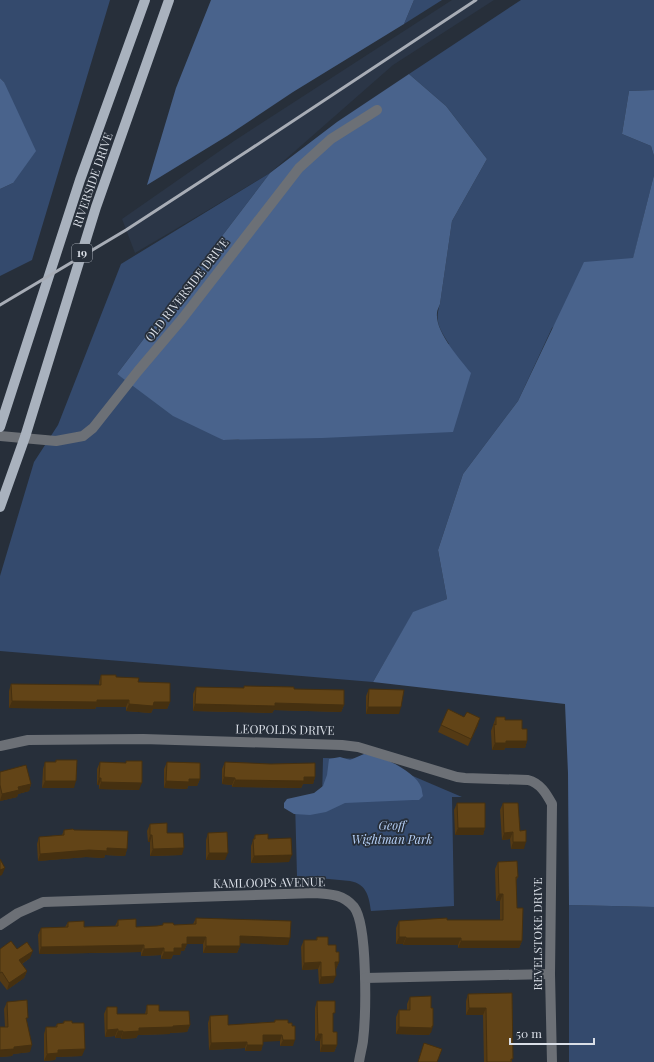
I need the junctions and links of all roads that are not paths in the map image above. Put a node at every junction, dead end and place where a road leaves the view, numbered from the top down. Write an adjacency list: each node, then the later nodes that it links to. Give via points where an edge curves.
1 (145, 0): 4 (main road, RIVERSIDE DRIVE / 19, via 80,180)
2 (169, 0): 6 (main road, RIVERSIDE DRIVE / 19, via 96,207)
3 (376, 110): 6 (street, OLD RIVERSIDE DRIVE, via 331,139 300,168 94,428 83,436 56,440)
4 (0, 427)
5 (0, 436): 6 (street, OLD RIVERSIDE DRIVE)
6 (25, 437): 7 (main road, RIVERSIDE DRIVE / 19)
7 (0, 507)
8 (0, 746): 9 (street, LEOPOLDS DRIVE, via 28,740 143,739 342,745 358,747 457,777 533,781 544,790)
9 (551, 805): 11 (street, REVELSTOKE DRIVE)
10 (0, 925): 12 (street, KAMLOOPS AVENUE, via 18,913 43,902 314,893 339,895 354,907 360,920)
11 (550, 974): 12 (street); 14 (street, REVELSTOKE DRIVE)
12 (365, 978): 13 (street, KAMLOOPS AVENUE, via 363,1041)
13 (359, 1062)
14 (552, 1062)

